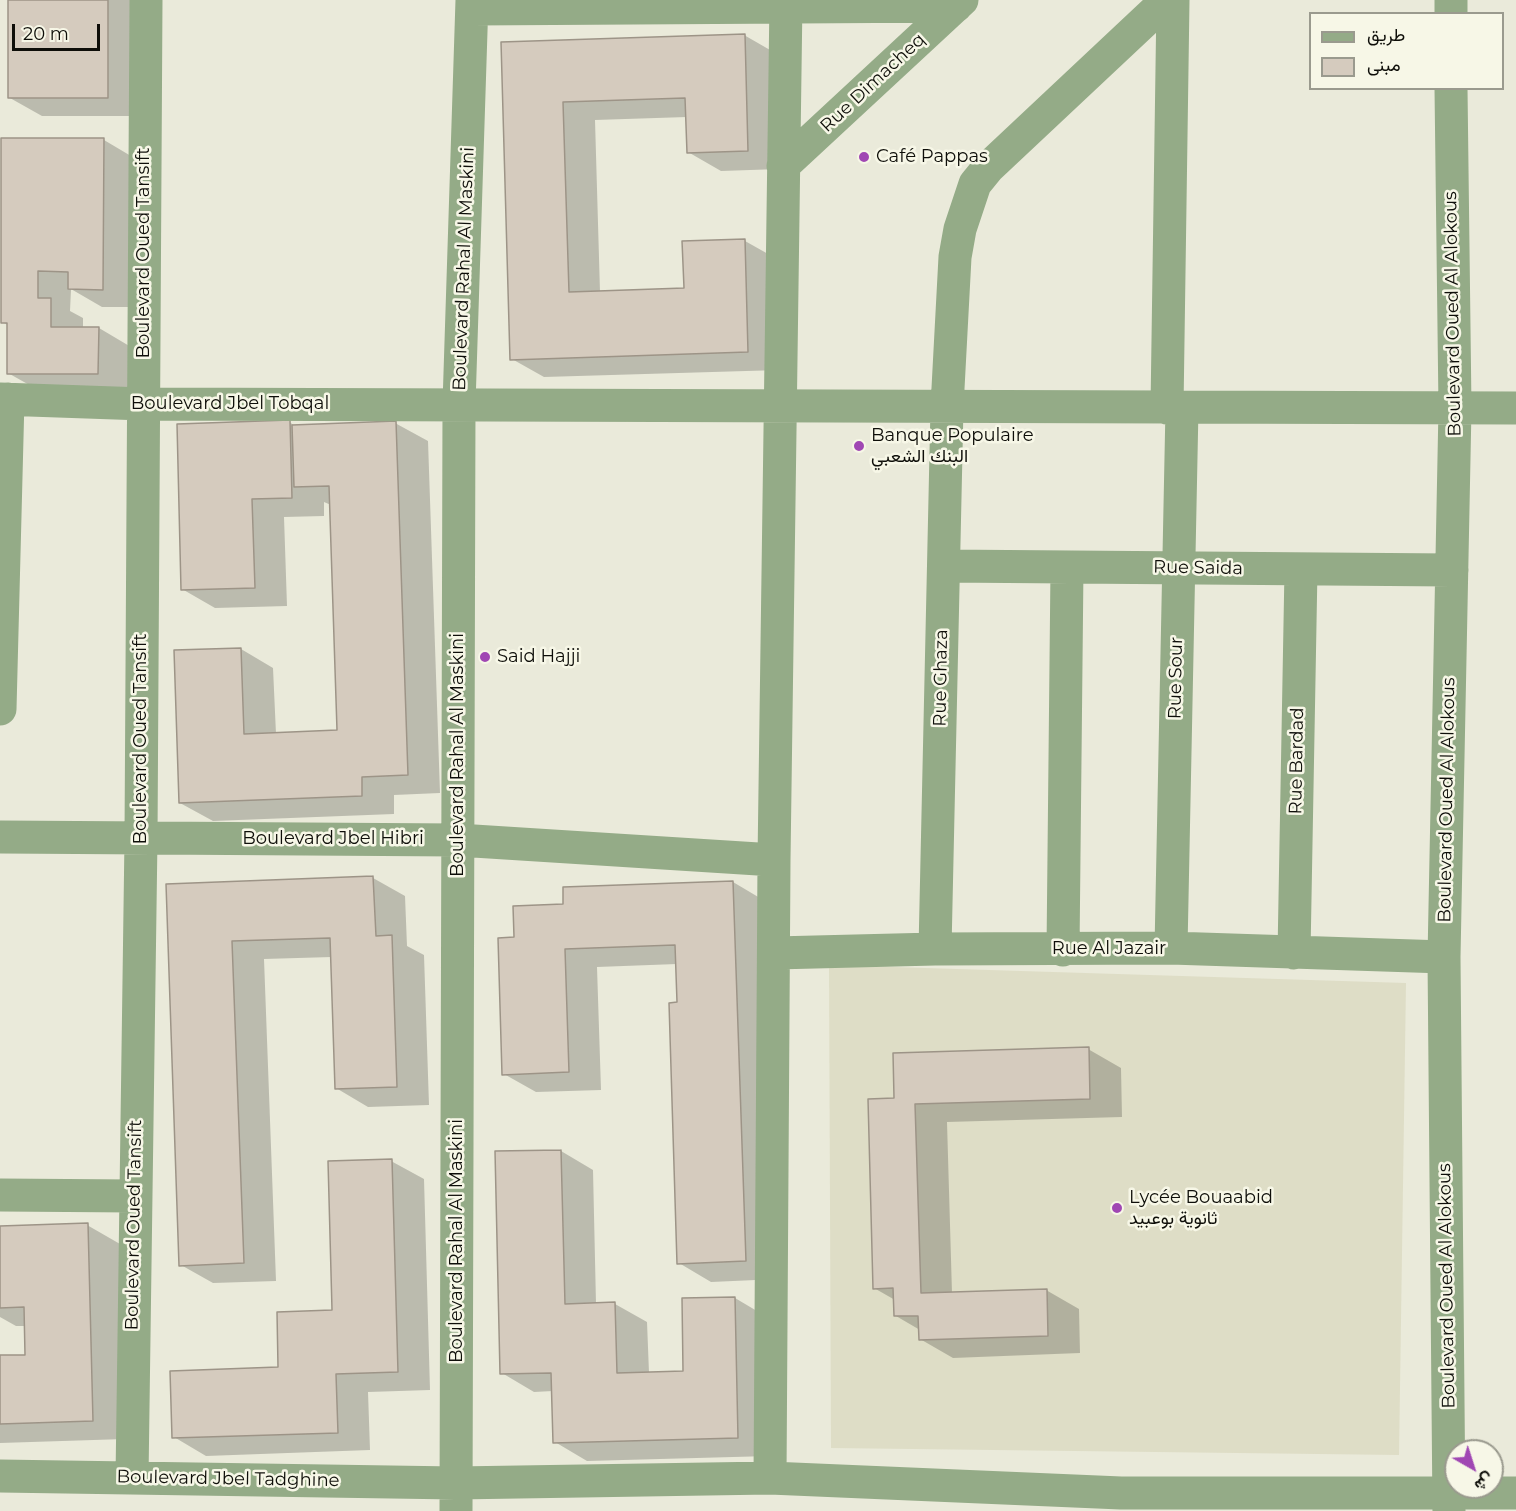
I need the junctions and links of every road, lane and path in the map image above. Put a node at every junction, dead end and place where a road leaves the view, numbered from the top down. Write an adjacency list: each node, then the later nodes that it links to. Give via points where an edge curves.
1 (146, 0): 10 (street, Boulevard Oued Tansift)
2 (1167, 0): 13 (street, Rue Ghaza, via 975,184 955,257)
3 (1173, 0): 14 (street, Rue Sour)
4 (959, 3): 5 (street); 8 (street, Rue Dimacheq)
5 (786, 4): 6 (street); 8 (street)
6 (472, 5): 11 (street, Boulevard Rahal Al Maskini)
7 (1451, 90): 15 (street, Boulevard Oued Al Alokous)
8 (783, 166): 12 (street)
9 (4, 399): 10 (street, Boulevard Jbel Tobqal); 17 (street)
10 (144, 404): 11 (street, Boulevard Jbel Tobqal); 25 (street, Boulevard Oued Tansift)
11 (459, 404): 12 (street, Boulevard Jbel Tobqal); 26 (street, Boulevard Rahal Al Maskini)
12 (779, 407): 13 (street, Boulevard Jbel Tobqal); 27 (street)
13 (947, 407): 14 (street, Boulevard Jbel Tobqal); 18 (street, Rue Ghaza)
14 (1174, 408): 15 (street, Boulevard Jbel Tobqal); 20 (street, Rue Sour)
15 (1455, 408): 16 (street, Boulevard Jbel Tobqal); 22 (street, Boulevard Oued Al Alokous)
16 (1516, 408)
17 (2, 553): 23 (street)
18 (944, 566): 19 (street, Rue Saida); 29 (street, Rue Ghaza)
19 (1067, 567): 20 (street, Rue Saida); 30 (street)
20 (1178, 567): 21 (street, Rue Saida); 28 (street, Rue Sour)
21 (1301, 569): 22 (street, Rue Saida); 32 (street, Rue Bardad)
22 (1452, 570): 33 (street, Boulevard Oued Al Alokous)
23 (0, 709)
24 (0, 837): 25 (street, Boulevard Jbel Hibri)
25 (141, 838): 26 (street, Boulevard Jbel Hibri); 35 (street, Boulevard Oued Tansift)
26 (458, 840): 27 (street, Boulevard Jbel Hibri); 40 (street, Boulevard Rahal Al Maskini)
27 (774, 860): 31 (street)
28 (1171, 948): 30 (street, Rue Al Jazair); 32 (street, Rue Al Jazair)
29 (935, 949): 30 (street, Rue Al Jazair); 31 (street, Rue Al Jazair)
30 (1063, 950)
31 (775, 953): 38 (street)
32 (1294, 953): 33 (street, Rue Al Jazair)
33 (1443, 957): 41 (street, Boulevard Oued Al Alokous)
34 (0, 1195): 35 (street)
35 (134, 1196): 37 (street, Boulevard Oued Tansift)
36 (0, 1476): 37 (street, Boulevard Jbel Tadghine)
37 (132, 1478): 40 (street, Boulevard Jbel Tadghine)
38 (770, 1478): 40 (street, Boulevard Jbel Tadghine); 42 (street, Boulevard Jbel Tadghine)
39 (1516, 1493): 41 (street, Boulevard Jbel Tadghine)
40 (456, 1497)
41 (1449, 1501): 42 (street, Boulevard Jbel Tadghine)
42 (1121, 1502)

